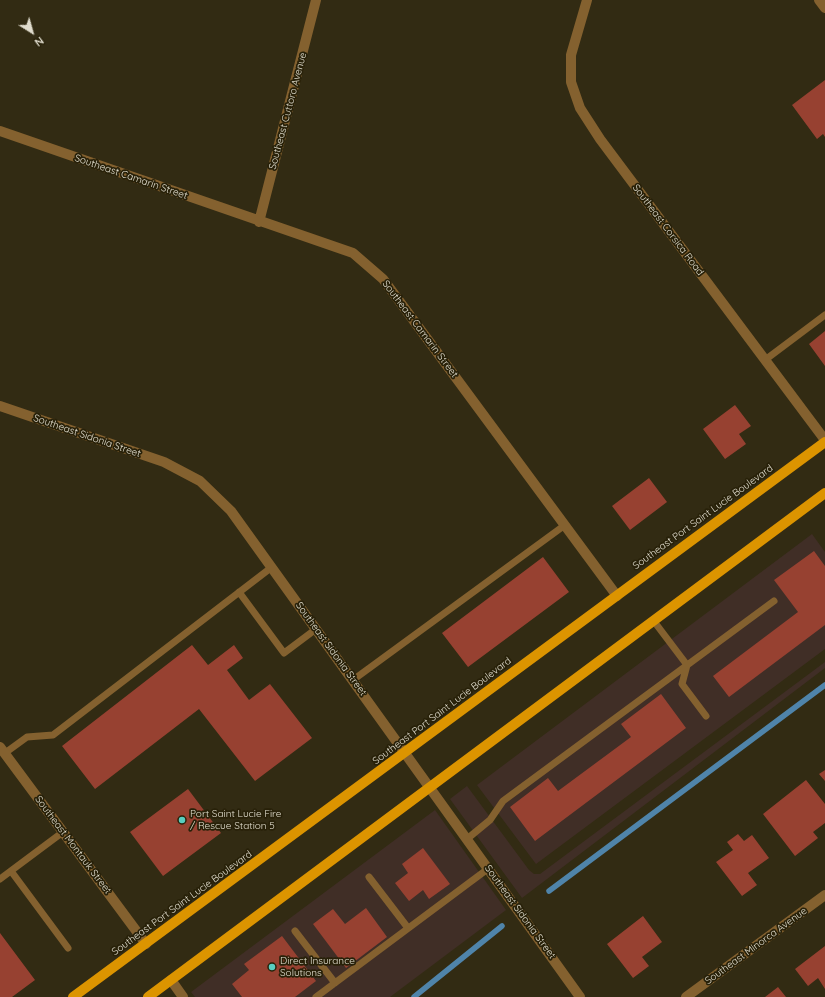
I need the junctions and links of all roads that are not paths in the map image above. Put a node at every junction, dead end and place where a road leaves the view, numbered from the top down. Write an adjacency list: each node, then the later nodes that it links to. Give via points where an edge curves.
1 (316, 0): 6 (street, Southeast Cuttoro Avenue)
2 (587, 0): 8 (street, Southeast Corsica Road, via 571,55 571,82 580,108 605,146)
3 (819, 0): 4 (street)
4 (825, 8)
5 (0, 130): 6 (street, Southeast Camarin Street)
6 (259, 222): 12 (street, Southeast Camarin Street, via 353,253 383,278)
7 (825, 315): 8 (lane)
8 (765, 360): 10 (street, Southeast Corsica Road)
9 (0, 406): 13 (street, Southeast Sidonia Street, via 164,462 200,480 231,511)
10 (825, 441): 15 (main road, Southeast Port Saint Lucie Boulevard)
11 (825, 493): 17 (main road)
12 (565, 525): 15 (street, Southeast Camarin Street); 20 (lane)
13 (272, 567): 14 (lane); 18 (street, Southeast Sidonia Street)
14 (239, 592): 18 (lane, via 284,653); 22 (lane, via 53,735 27,738)
15 (617, 596): 23 (main road, Southeast Port Saint Lucie Boulevard)
16 (774, 601): 19 (lane)
17 (653, 620): 19 (lane); 24 (main road)
18 (316, 629): 20 (street, Southeast Sidonia Street)
19 (687, 665): 21 (lane, via 682,684); 26 (lane, via 503,801 490,820)
20 (354, 680): 23 (street, Southeast Sidonia Street)
21 (706, 716)
22 (2, 750): 25 (street, Southeast Montauk Street)
23 (406, 753): 24 (street, Southeast Sidonia Street); 34 (main road, Southeast Port Saint Lucie Boulevard)
24 (430, 786): 26 (street, Southeast Sidonia Street); 36 (main road)
25 (63, 832): 28 (lane); 34 (street, Southeast Montauk Street)
26 (467, 838): 27 (street, Southeast Sidonia Street)
27 (488, 868): 32 (lane); 42 (street, Southeast Sidonia Street)
28 (11, 871): 30 (lane); 35 (lane)
29 (369, 877): 32 (lane)
30 (0, 879)
31 (825, 895): 43 (street, Southeast Minorca Avenue)
32 (408, 928): 37 (lane)
33 (295, 931): 37 (lane)
34 (146, 944): 38 (main road, Southeast Port Saint Lucie Boulevard)
35 (68, 948)
36 (171, 980): 39 (main road); 40 (street)
37 (335, 983): 41 (lane)
38 (73, 997)
39 (148, 997)
40 (183, 997)
41 (316, 997)
42 (580, 997)
43 (686, 997)

